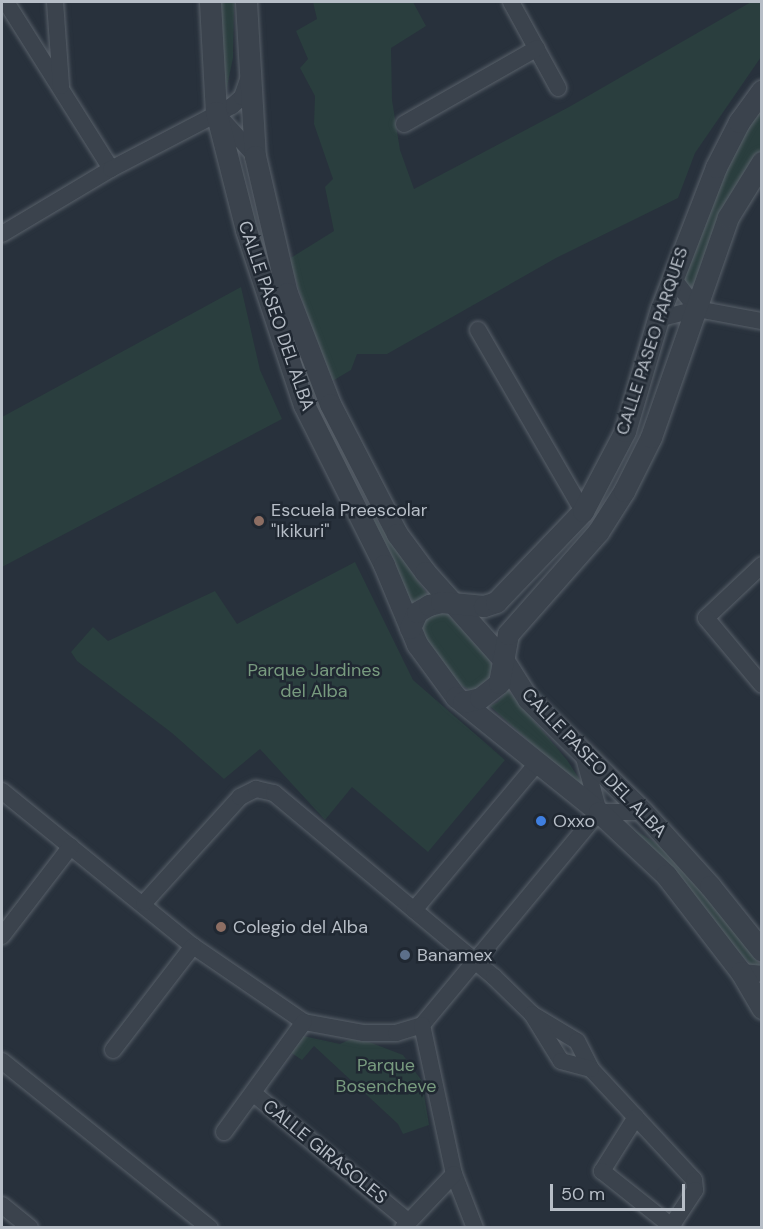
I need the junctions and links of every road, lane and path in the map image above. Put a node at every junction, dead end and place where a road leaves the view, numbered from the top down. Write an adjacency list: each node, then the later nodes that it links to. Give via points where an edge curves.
1 (6, 2): 8 (street)
2 (56, 2): 8 (street)
3 (210, 2): 11 (street, CALLE PASEO DEL ALBA)
4 (246, 2): 7 (street, CALLE PASEO DEL ALBA)
5 (511, 2): 6 (street)
6 (537, 48): 9 (street); 12 (street)
7 (249, 75): 11 (street, via 242,98); 13 (street, CALLE PASEO DEL ALBA)
8 (61, 87): 15 (street)
9 (558, 88)
10 (762, 90): 17 (street, CALLE PASEO PARQUES, via 739,122 716,166)
11 (216, 112): 13 (street); 15 (street); 25 (street, CALLE PASEO DEL ALBA, via 246,230 304,405 384,565)
12 (404, 124)
13 (255, 156): 24 (street, CALLE PASEO DEL ALBA, via 287,293 330,404 397,534 425,572)
14 (762, 162): 18 (street, CALLE PASEO PARQUES, via 728,217)
15 (111, 169): 16 (street)
16 (2, 234)
17 (672, 278): 18 (street); 19 (street, CALLE PASEO PARQUES)
18 (697, 309): 19 (street); 20 (street); 26 (street, CALLE PASEO PARQUES, via 651,437 624,491 598,532 521,616 508,634)
19 (658, 319): 22 (street, CALLE PASEO PARQUES, via 625,431)
20 (762, 321)
21 (478, 330): 22 (street)
22 (583, 511): 24 (street, CALLE PASEO PARQUES, via 506,595 484,606)
23 (762, 565): 27 (street, via 711,609 706,618)
24 (459, 606): 25 (street, CALLE PASEO PARQUES, via 441,602 429,605 417,612); 26 (street, CALLE PASEO DEL ALBA)
25 (410, 628): 28 (street, CALLE PASEO DEL ALBA, via 417,644)
26 (502, 658): 28 (street, CALLE PASEO PARQUES, via 499,683 480,698); 29 (street, CALLE PASEO DEL ALBA, via 528,699)
27 (762, 685)
28 (464, 702): 30 (street, CALLE PASEO DEL ALBA)
29 (583, 754): 32 (street, CALLE PASEO DEL ALBA); 33 (street)
30 (538, 762): 33 (street, CALLE PASEO DEL ALBA); 36 (street)
31 (2, 791): 34 (street)
32 (643, 812): 33 (street); 39 (street, CALLE PASEO DEL ALBA)
33 (599, 813): 40 (street); 41 (street, CALLE PASEO DEL ALBA, via 666,875)
34 (71, 846): 35 (street); 37 (street)
35 (144, 903): 36 (street, via 240,797 256,789 274,793); 38 (street)
36 (414, 910): 40 (street)
37 (2, 936)
38 (193, 946): 44 (street); 46 (street)
39 (762, 951)
40 (476, 964): 43 (street); 45 (street)
41 (751, 973): 42 (street, CALLE PASEO DEL ALBA)
42 (762, 1008)
43 (532, 1014): 48 (street, via 578,1041); 48 (street, via 561,1061)
44 (304, 1022): 45 (street, via 364,1033 396,1033); 49 (street, CALLE GIRASOLES)
45 (422, 1025): 52 (street)
46 (113, 1050)
47 (2, 1061): 57 (street)
48 (591, 1069): 50 (street)
49 (253, 1093): 51 (street); 54 (street, CALLE GIRASOLES)
50 (636, 1117): 55 (street, via 696,1185); 55 (street, via 602,1172)
51 (224, 1132)
52 (454, 1174): 54 (street, CALLE GIRASOLES); 58 (street)
53 (2, 1205): 56 (street)
54 (406, 1224)
55 (673, 1226)
56 (30, 1227)
57 (210, 1227)
58 (475, 1227)

